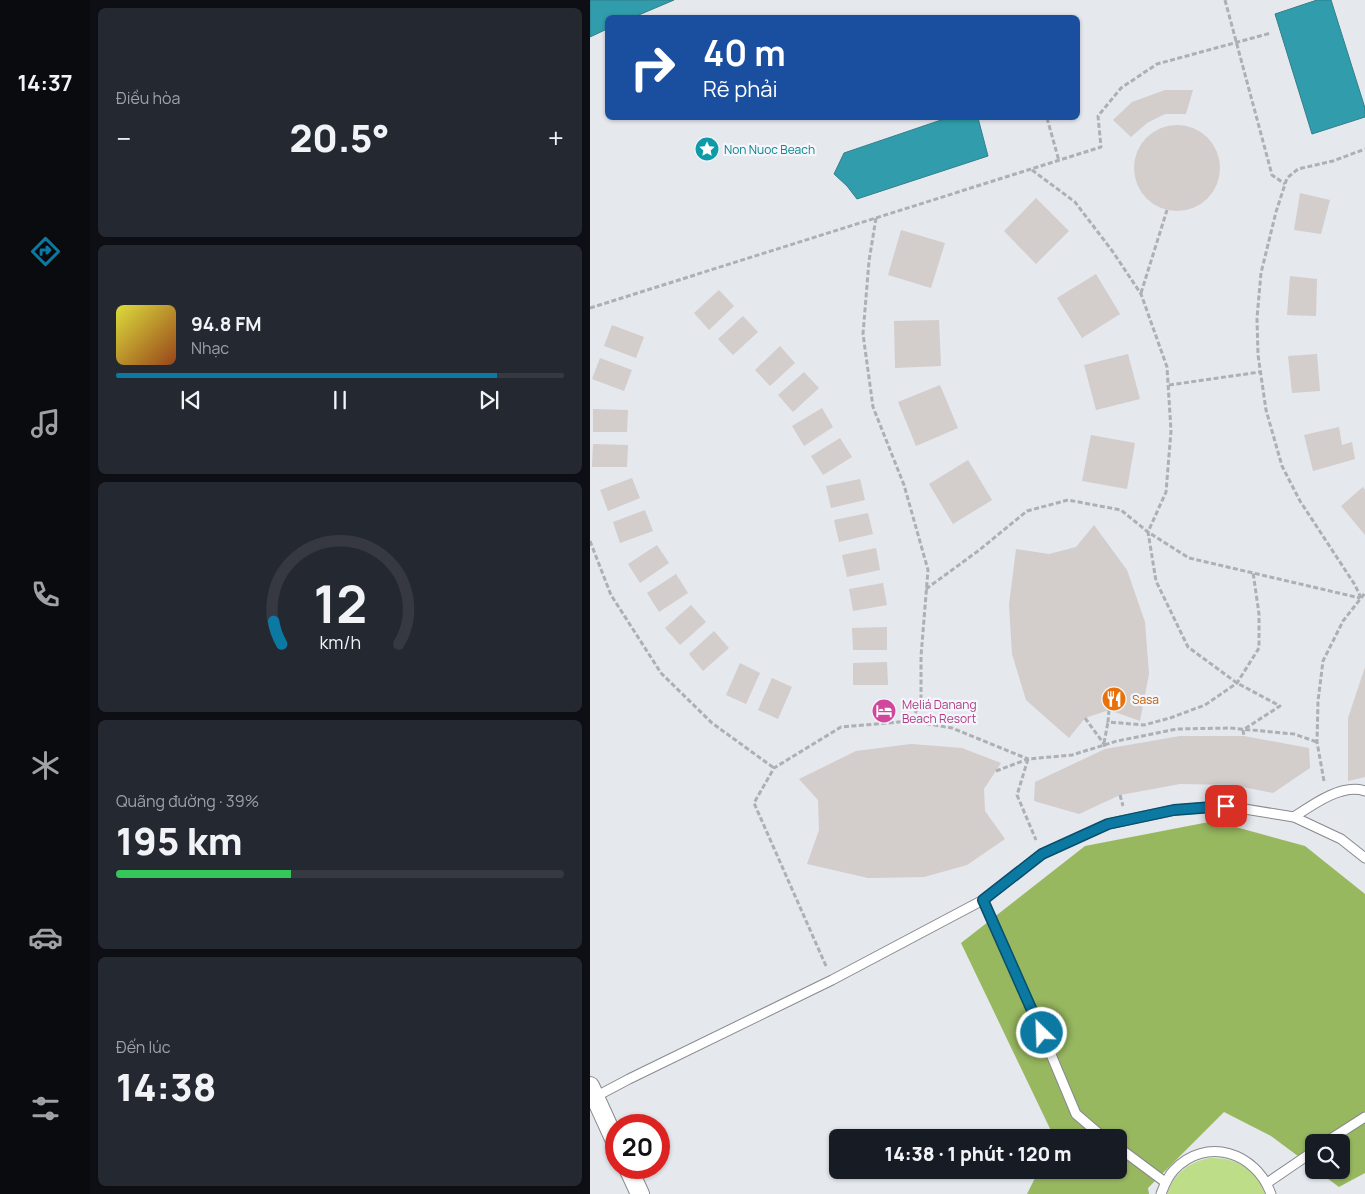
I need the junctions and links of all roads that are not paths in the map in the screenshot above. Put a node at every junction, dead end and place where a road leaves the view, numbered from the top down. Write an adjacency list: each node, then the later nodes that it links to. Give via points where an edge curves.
1 (1365, 791): 2 (lane, via 1358,789 1326,796)
2 (1294, 817): 3 (lane, via 1340,839); 4 (lane, via 1226,806 1174,810 1108,824 1042,854)
3 (1365, 858)
4 (983, 900): 5 (lane, via 832,980 629,1079); 8 (lane, via 1076,1114)
5 (593, 1091): 7 (street)
6 (1365, 1117): 9 (lane)
7 (605, 1118)
8 (1094, 1129)
9 (1338, 1134)
10 (1127, 1154): 13 (lane)
11 (1305, 1157): 14 (lane)
12 (633, 1179): 15 (street)
13 (1165, 1182): 14 (lane, via 1173,1171 1196,1155 1223,1152 1248,1162); 16 (lane)
14 (1267, 1183): 17 (lane)
15 (640, 1194)
16 (1160, 1194)
17 (1270, 1194)

